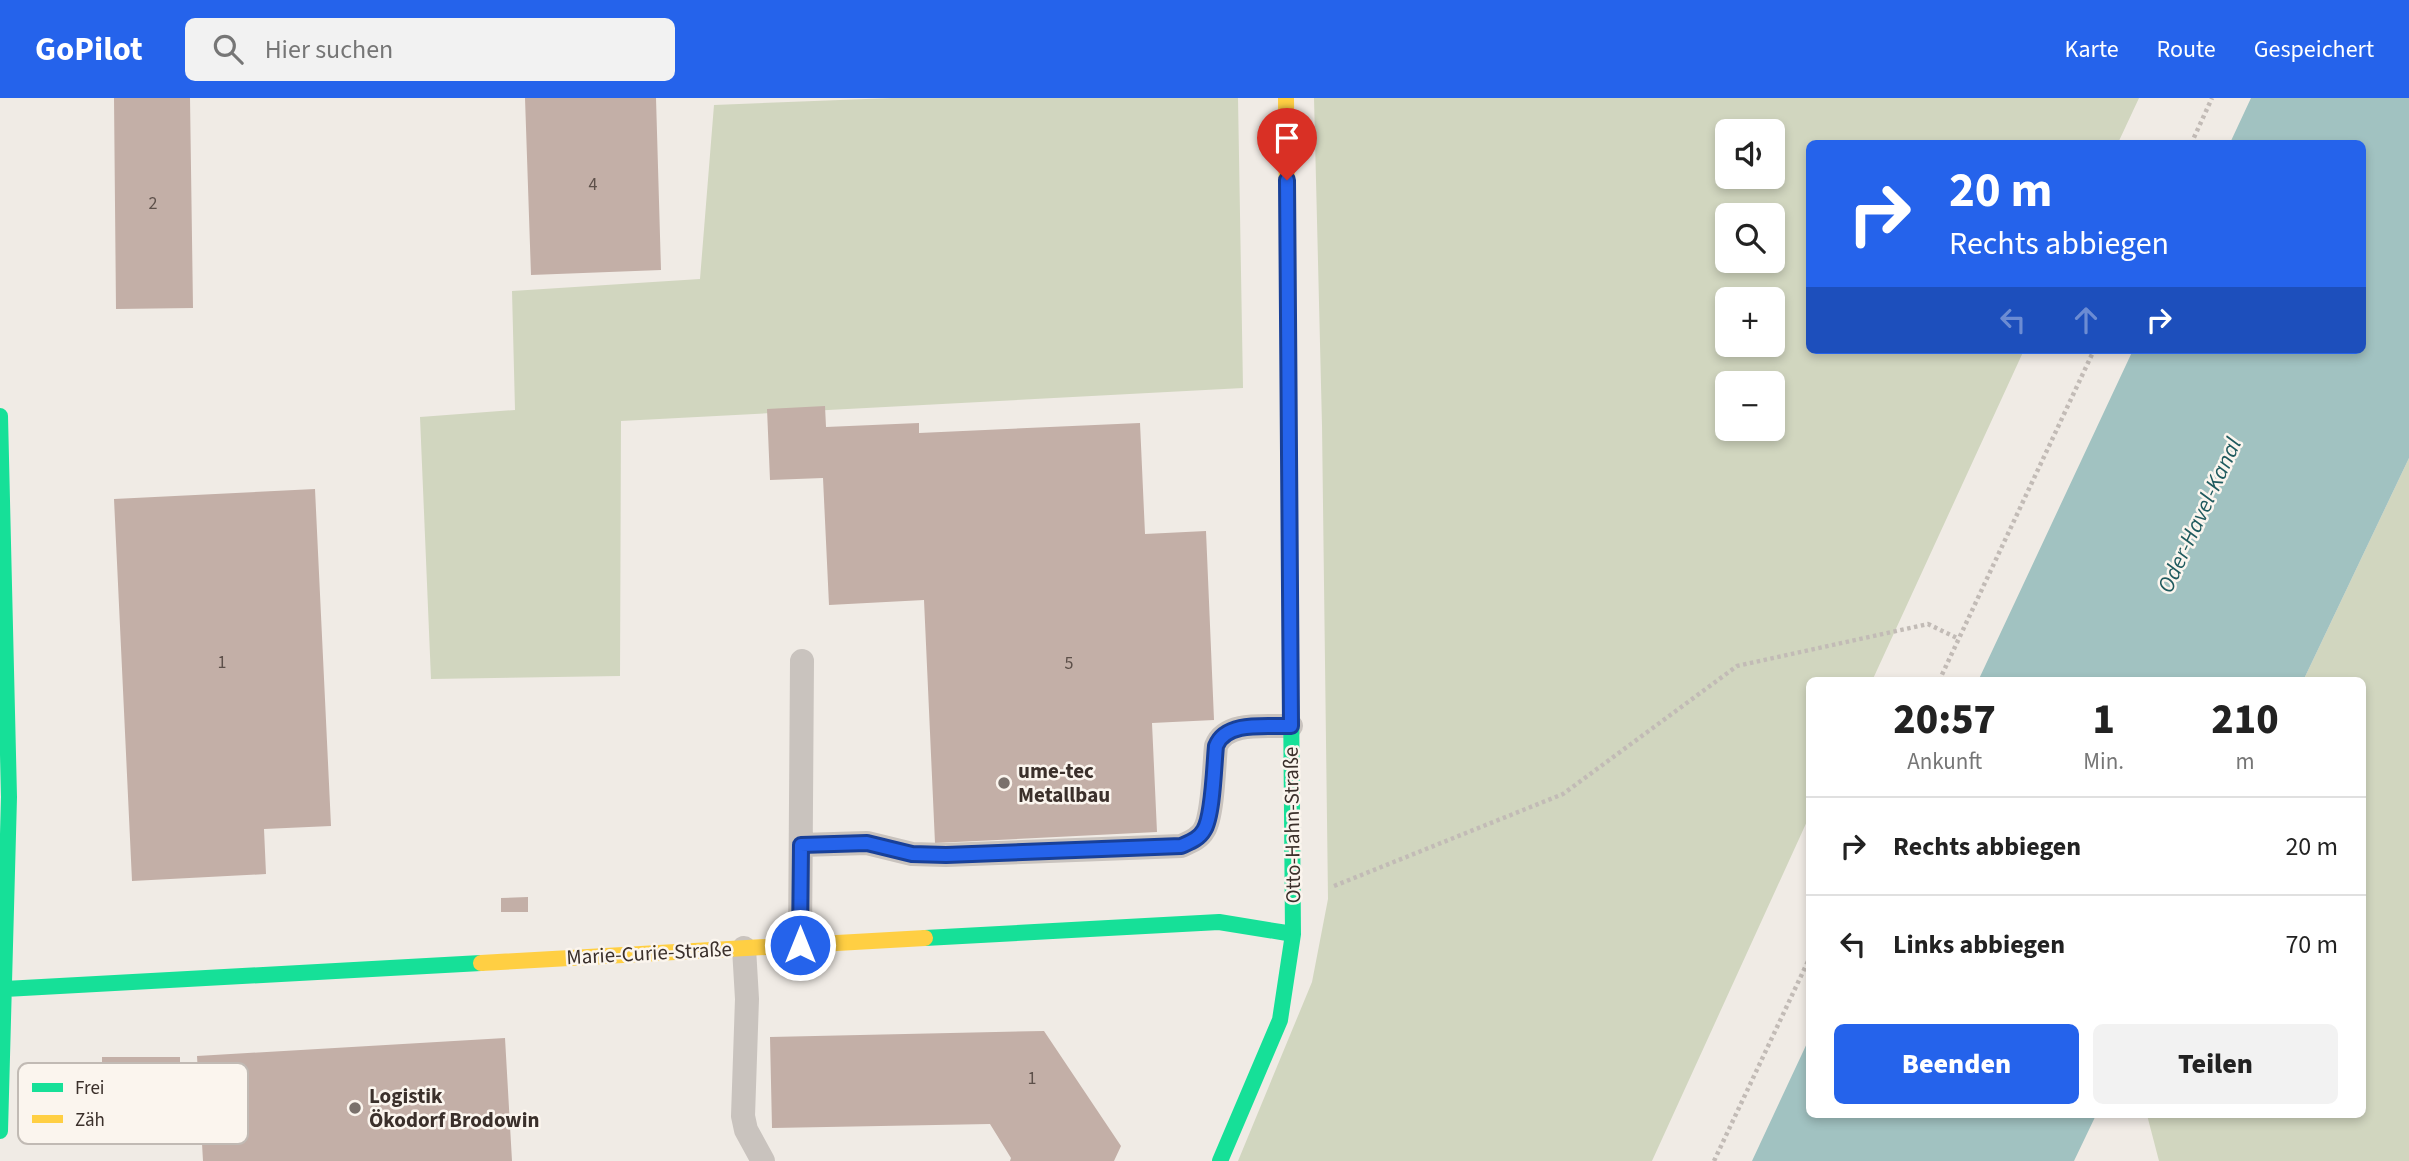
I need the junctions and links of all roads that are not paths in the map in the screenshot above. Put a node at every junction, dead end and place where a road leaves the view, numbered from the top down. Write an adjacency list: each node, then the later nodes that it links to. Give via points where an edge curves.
1 (1286, 98): 4 (street, Otto-Hahn-Straße)
2 (0, 416): 9 (street, via 9,797)
3 (802, 661): 5 (lane)
4 (1291, 726): 5 (lane, via 1245,727 1220,736 1205,830 1181,846 946,855 912,854 867,843); 6 (street, Otto-Hahn-Straße)
5 (801, 845): 7 (lane)
6 (1293, 934): 7 (street, Marie-Curie-Straße, via 1219,922); 12 (street, Otto-Hahn-Straße, via 1280,1020)
7 (800, 945): 8 (street, Marie-Curie-Straße)
8 (744, 948): 9 (street, Marie-Curie-Straße); 11 (lane, via 743,1116)
9 (5, 989): 10 (street)
10 (0, 1131)
11 (763, 1161)
12 (1220, 1161)

